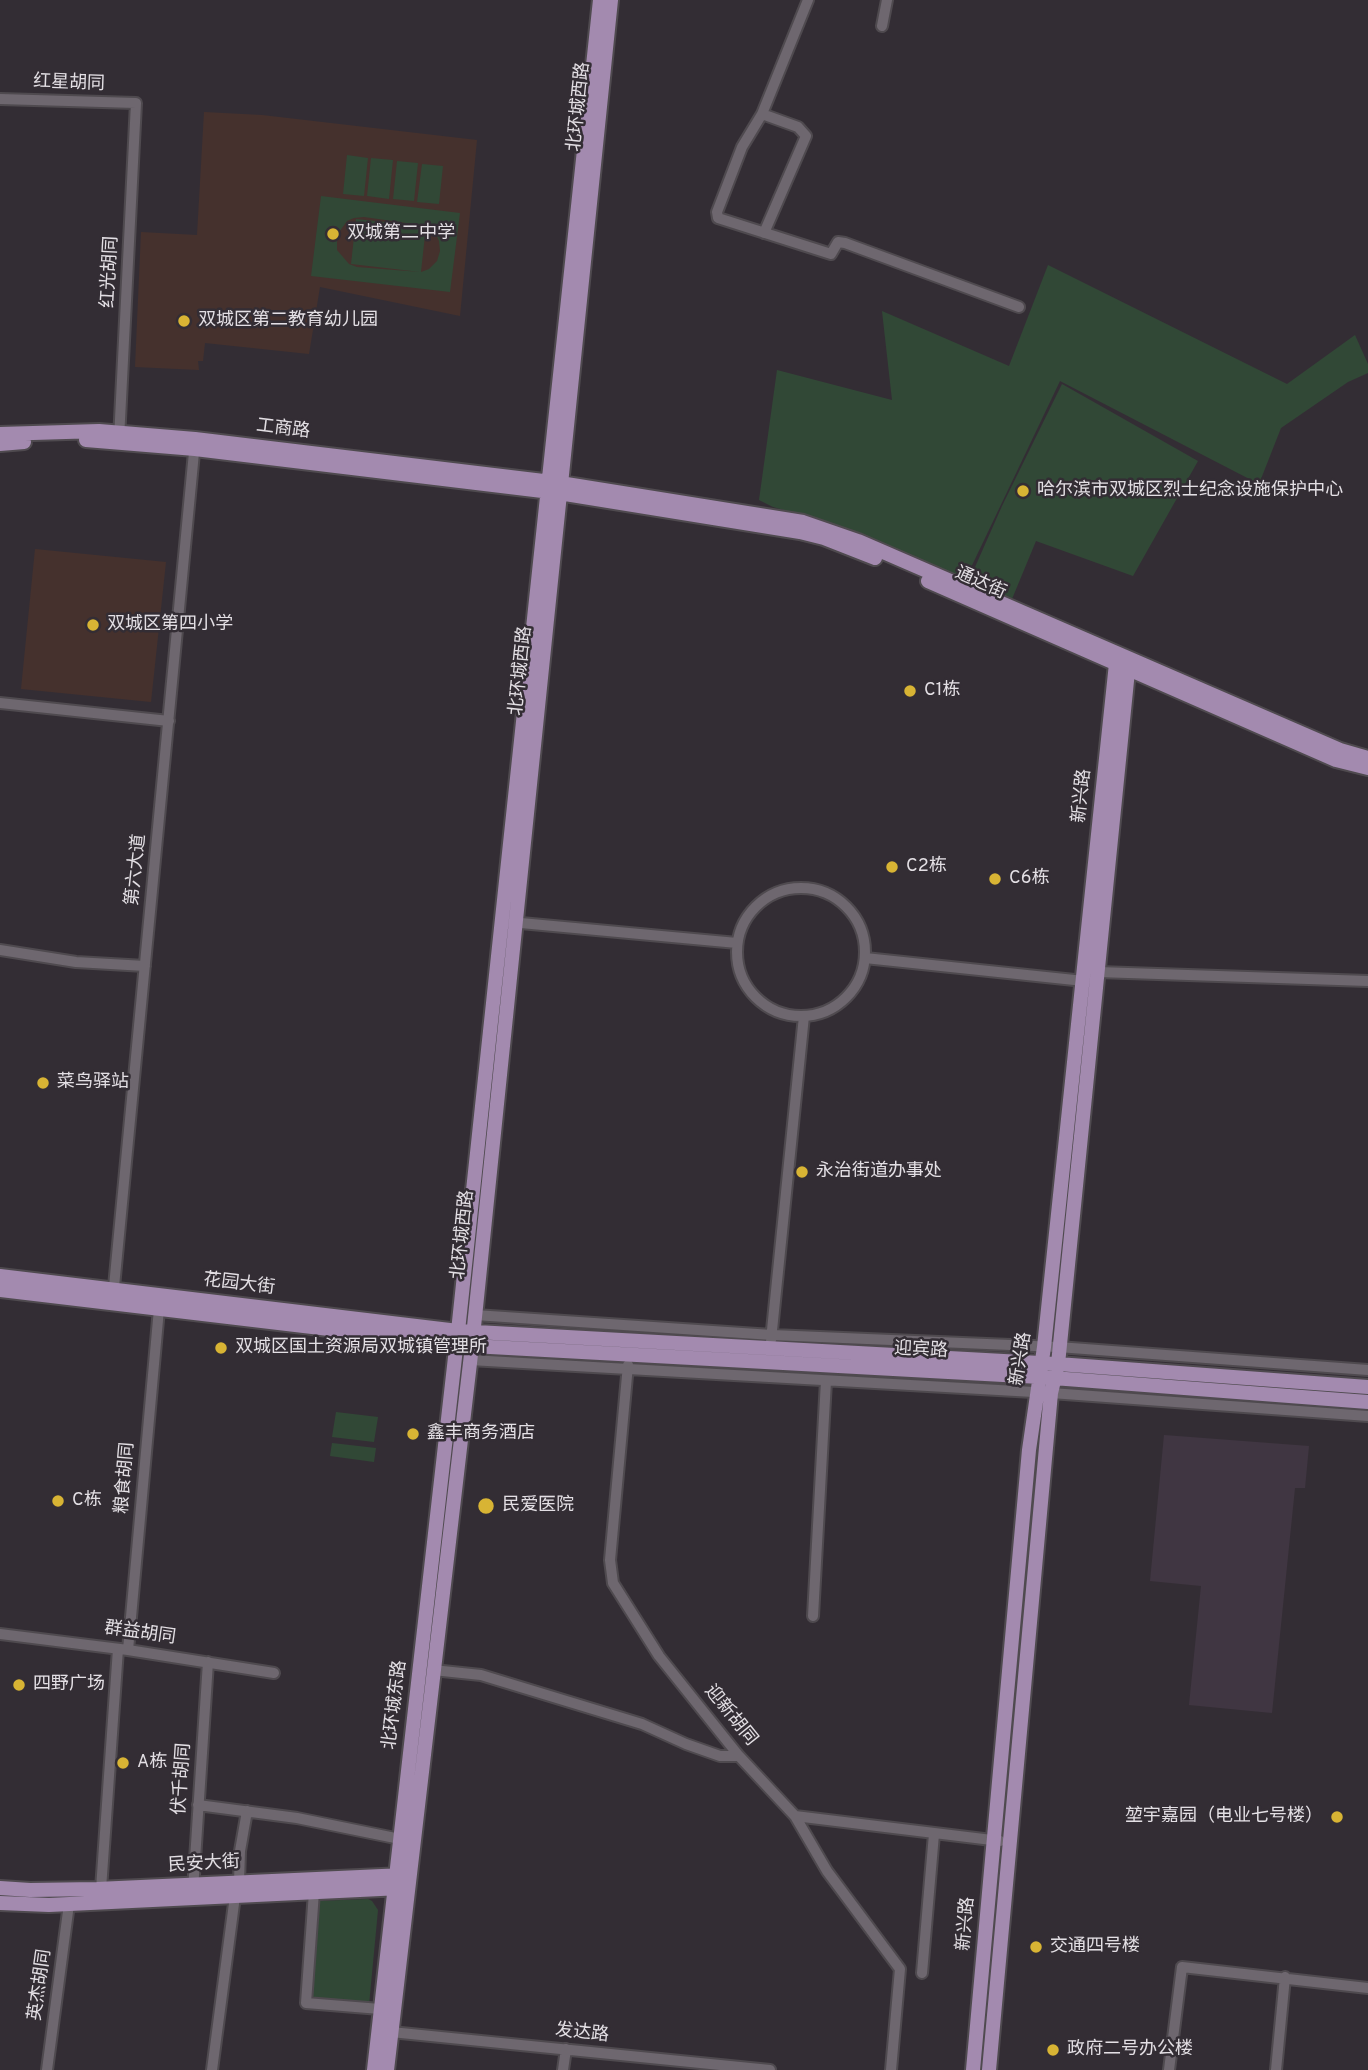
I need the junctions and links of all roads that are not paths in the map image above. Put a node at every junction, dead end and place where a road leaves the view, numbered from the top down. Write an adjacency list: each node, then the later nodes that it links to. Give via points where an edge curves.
1 (600, 0): 15 (main road, 北环城西路)
2 (611, 0): 15 (main road, 北环城西路)
3 (808, 0): 8 (street)
4 (887, 0): 5 (street)
5 (882, 26)
6 (0, 100): 7 (street, 红星胡同)
7 (136, 103): 12 (street, 红光胡同)
8 (762, 114): 9 (street, via 798,127 806,136); 9 (street, via 742,147 717,212 723,221)
9 (764, 233): 10 (street, via 831,254 838,242 845,243)
10 (1019, 307)
11 (0, 434): 12 (main road, 工商路)
12 (119, 437): 13 (main road, 工商路); 14 (main road, 工商路)
13 (0, 444)
14 (195, 444): 15 (main road, 工商路); 18 (street, 第六大道)
15 (554, 487): 16 (main road, 通达街, via 779,518 827,529); 21 (main road, 北环城西路)
16 (1122, 662): 19 (main road, 通达街); 20 (main road, 通达街, via 1336,760); 26 (main road, 新兴路)
17 (0, 703): 18 (street)
18 (169, 721): 25 (street, 第六大道)
19 (1368, 758)
20 (1368, 768)
21 (508, 921): 22 (street); 34 (main road, 北环城西路); 35 (main road, 北环城西路)
22 (737, 943): 24 (street, via 757,904 776,892 798,887 820,890 840,900 855,916 864,936); 28 (street, via 737,964 757,999 774,1010)
23 (0, 950): 25 (street, via 76,962)
24 (865, 958): 26 (street); 28 (street, via 849,995 833,1008)
25 (145, 966): 30 (street, 第六大道)
26 (1091, 977): 27 (street); 37 (main road, 新兴路)
27 (1368, 981)
28 (804, 1016): 38 (street)
29 (0, 1276): 30 (main road, 花园大街)
30 (114, 1289): 32 (street, 第六大道); 35 (main road, 花园大街)
31 (0, 1290): 32 (main road, 花园大街)
32 (112, 1304): 33 (main road, 花园大街)
33 (159, 1309): 35 (main road, 花园大街); 51 (street, 粮食胡同)
34 (475, 1315): 36 (main road, 北环城西路); 38 (street)
35 (457, 1338): 36 (main road, 花园大街); 60 (main road, 北环城东路)
36 (472, 1346): 38 (main road, 迎宾路); 39 (main road, 迎宾路); 53 (main road, 北环城东路)
37 (1051, 1347): 38 (street); 41 (main road, 新兴路); 42 (street); 43 (main road, 新兴路)
38 (770, 1348): 39 (main road, 迎宾路); 40 (main road, 迎宾路); 41 (main road, 迎宾路)
39 (628, 1362): 44 (street); 55 (street, 迎新胡同, via 610,1560 613,1583 659,1656)
40 (821, 1365): 41 (main road, 迎宾路); 44 (street)
41 (1041, 1370): 43 (main road, 迎宾路); 46 (main road, 新兴路)
42 (1368, 1370)
43 (1057, 1371): 45 (main road, 迎宾路); 46 (main road, 新兴路); 47 (main road, 迎宾路)
44 (823, 1381): 46 (street); 49 (street)
45 (1368, 1387)
46 (1043, 1393): 48 (street); 61 (main road, 新兴路); 62 (main road, 新兴路)
47 (1368, 1402)
48 (1368, 1416)
49 (813, 1616)
50 (0, 1634): 51 (street, 群益胡同)
51 (123, 1649): 52 (street, 群益胡同); 65 (street, 粮食胡同)
52 (208, 1662): 54 (street, 群益胡同); 56 (street, 伏千胡同)
53 (433, 1670): 55 (street, via 481,1675 642,1724 720,1756); 63 (main road, 北环城东路)
54 (274, 1673)
55 (739, 1756): 58 (street, 迎新胡同)
56 (198, 1805): 57 (street); 67 (street, 伏千胡同)
57 (247, 1811): 60 (street); 66 (street)
58 (795, 1816): 59 (street); 84 (street, 迎新胡同, via 827,1871 900,1969)
59 (934, 1834): 61 (street); 71 (street)
60 (400, 1839): 63 (main road, 北环城东路)
61 (994, 1841): 62 (street); 85 (main road, 新兴路)
62 (1011, 1841): 86 (main road, 新兴路)
63 (402, 1882): 66 (main road, 民安大街); 68 (main road, 民安大街); 74 (main road, 北环城东路); 75 (main road, 北环城东路)
64 (0, 1888): 65 (main road, 民安大街)
65 (101, 1889): 67 (main road, 民安大街)
66 (237, 1889): 67 (main road, 民安大街); 68 (main road, 民安大街); 79 (street)
67 (193, 1891): 70 (main road, 民安大街)
68 (314, 1892): 74 (street, via 306,2003)
69 (0, 1903): 70 (main road, 民安大街)
70 (69, 1904): 78 (street, 英杰胡同)
71 (922, 1973)
72 (1285, 1977): 73 (street); 87 (street, via 1182,1967); 88 (street)
73 (1368, 1988)
74 (380, 2009): 80 (main road, 北环城东路)
75 (391, 2032): 76 (street, 发达路); 81 (main road, 北环城东路)
76 (566, 2049): 77 (street, 发达路); 82 (street)
77 (749, 2069): 83 (street, 发达路)
78 (47, 2070)
79 (212, 2070)
80 (374, 2070)
81 (387, 2070)
82 (564, 2070)
83 (770, 2070)
84 (891, 2070)
85 (973, 2070)
86 (989, 2070)
87 (1169, 2070)
88 (1276, 2070)

